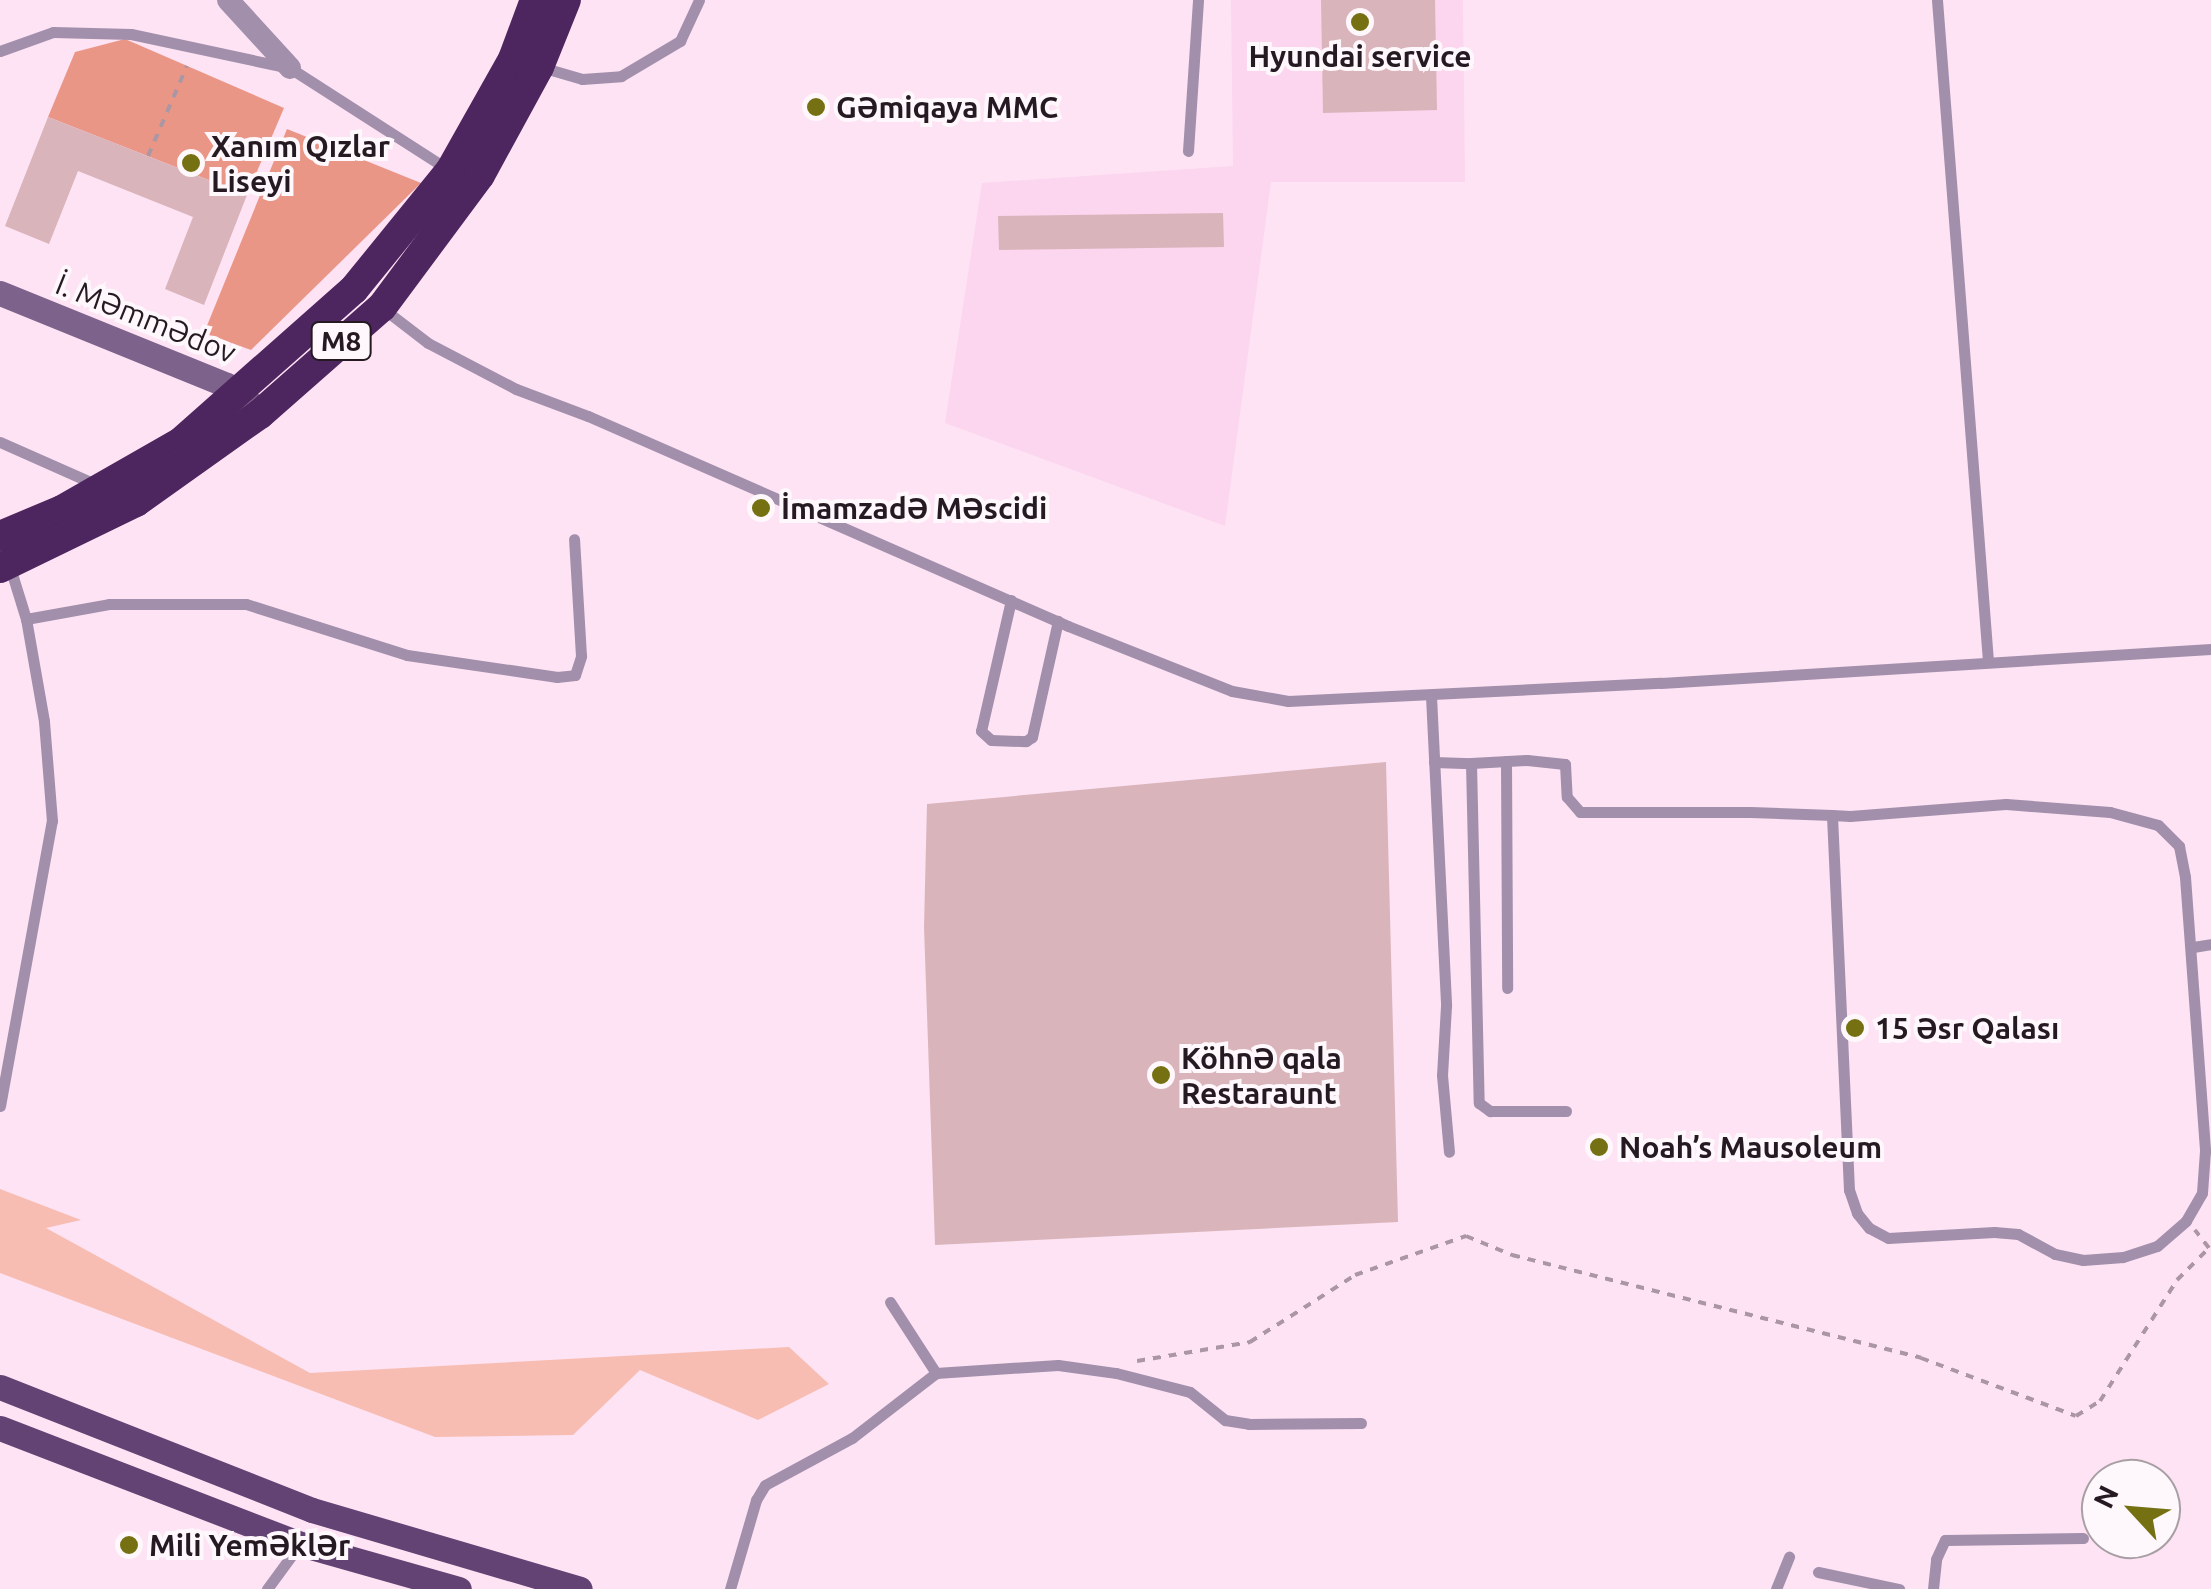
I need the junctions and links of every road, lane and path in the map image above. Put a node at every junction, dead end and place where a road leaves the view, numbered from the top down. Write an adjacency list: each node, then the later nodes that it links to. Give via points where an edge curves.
1 (228, 0): 10 (street)
2 (536, 0): 8 (highway, M8)
3 (566, 0): 8 (highway, M8)
4 (700, 0): 8 (lane, via 680,41 621,76 582,79)
5 (1198, 0): 11 (lane)
6 (1937, 0): 25 (lane)
7 (0, 51): 10 (lane, via 53,32 131,34)
8 (526, 63): 13 (highway, M8); 15 (highway, M8, via 480,175)
9 (187, 66): 12 (path)
10 (290, 68): 13 (lane)
11 (1188, 151)
12 (148, 156)
13 (450, 171): 16 (highway, M8)
14 (0, 293): 16 (main road, İ. Məmmədov)
15 (382, 307): 16 (highway, M8); 21 (lane, via 490,378)
16 (250, 403): 18 (highway, M8); 20 (highway, M8, via 136,502)
17 (0, 442): 18 (lane)
18 (104, 488): 20 (highway, M8)
19 (574, 539): 22 (lane, via 581,656 574,675 407,655 246,604 109,604)
20 (3, 556): 22 (lane)
21 (1011, 600): 23 (lane); 23 (lane, via 984,737 1032,737)
22 (26, 619): 34 (lane, via 52,821)
23 (1058, 621): 26 (lane, via 1232,690 1288,701)
24 (2211, 648): 25 (lane)
25 (1988, 661): 26 (lane)
26 (1431, 696): 28 (lane)
27 (1506, 761): 29 (lane); 30 (lane, via 1565,764 1567,797 1580,812); 33 (lane)
28 (1434, 762): 29 (lane); 36 (lane)
29 (1472, 763): 35 (lane, via 1479,1103 1490,1112)
30 (1832, 816): 32 (lane, via 2006,804 2110,812 2158,825 2179,846); 37 (lane, via 1849,1190 1869,1228 1888,1238 2018,1234 2083,1260 2157,1246)
31 (2211, 944): 32 (lane)
32 (2193, 947): 37 (lane, via 2205,1151 2202,1193)
33 (1507, 988)
34 (0, 1106)
35 (1566, 1111)
36 (1448, 1152)
37 (2186, 1222): 40 (path, via 2209,1248 2177,1280 2100,1401 2076,1416 1921,1358 1512,1255 1466,1236 1354,1275 1250,1342 1131,1362)
38 (890, 1302): 39 (lane)
39 (936, 1373): 40 (lane, via 1058,1364); 51 (lane, via 852,1438 765,1485)
40 (1116, 1373): 42 (lane, via 1190,1392 1225,1420)
41 (0, 1387): 50 (main road, via 312,1510)
42 (1361, 1423)
43 (0, 1428): 45 (main road)
44 (2081, 1538): 54 (lane, via 1945,1540)
45 (300, 1544): 48 (lane); 49 (main road)
46 (1789, 1556): 52 (lane)
47 (1818, 1572): 53 (lane)
48 (267, 1589)
49 (459, 1589)
50 (580, 1589)
51 (730, 1589)
52 (1776, 1589)
53 (1899, 1589)
54 (1932, 1589)

